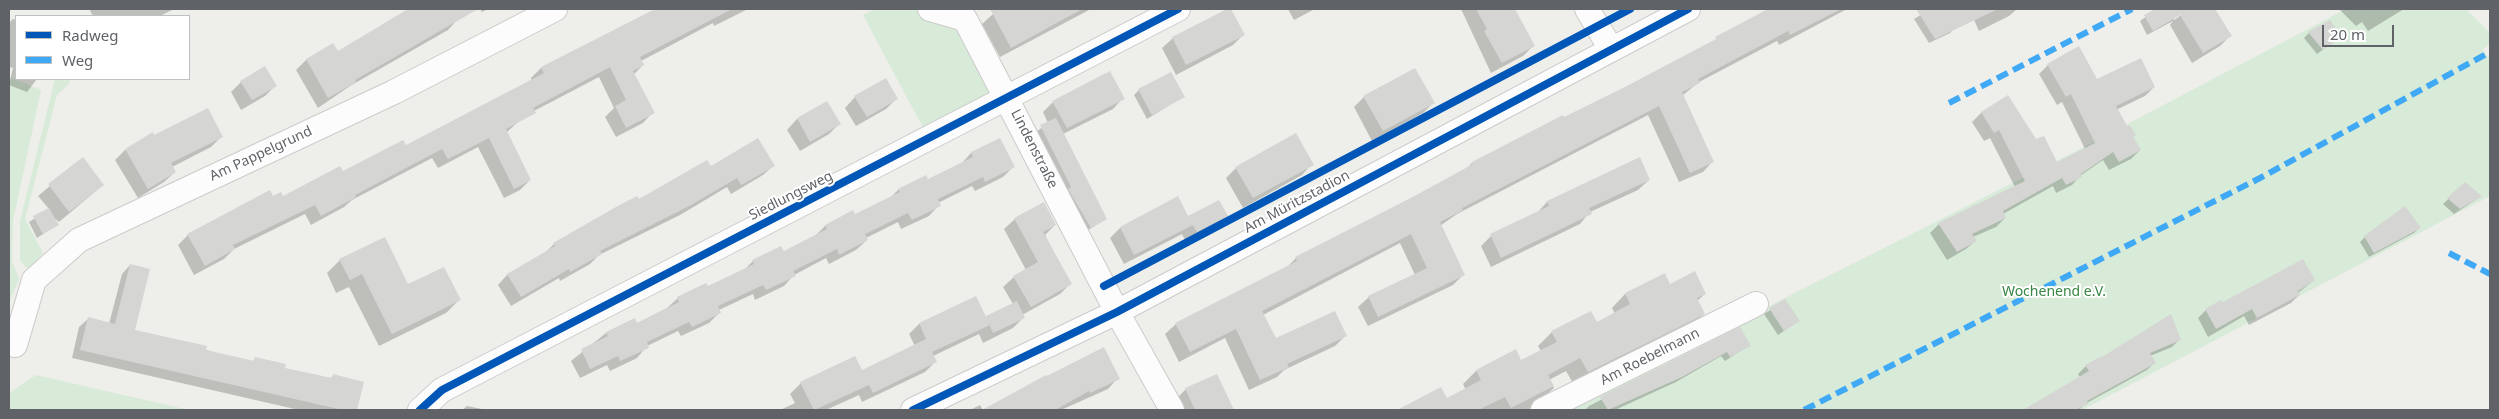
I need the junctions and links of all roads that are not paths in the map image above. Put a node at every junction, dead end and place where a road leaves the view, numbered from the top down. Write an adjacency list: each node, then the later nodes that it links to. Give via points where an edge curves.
1 (555, 9): 11 (street, Am Pappelgrund, via 394,92 79,240 34,280)
2 (930, 9): 8 (street, Lindenstraße, via 965,19)
3 (1147, 9): 8 (street, Siedlungsweg)
4 (1178, 9): 8 (street, Siedlungsweg)
5 (1587, 9): 7 (street)
6 (1688, 9): 7 (street, Am Müritzstadion)
7 (1611, 49): 10 (street, Am Müritzstadion)
8 (1005, 92): 10 (street, Lindenstraße); 12 (street, Siedlungsweg, via 442,390)
9 (1756, 304): 15 (street, Am Roebelmann)
10 (1117, 312): 13 (street, Am Müritzstadion); 14 (street)
11 (15, 345)
12 (420, 410)
13 (913, 410)
14 (1172, 410)
15 (1543, 410)

